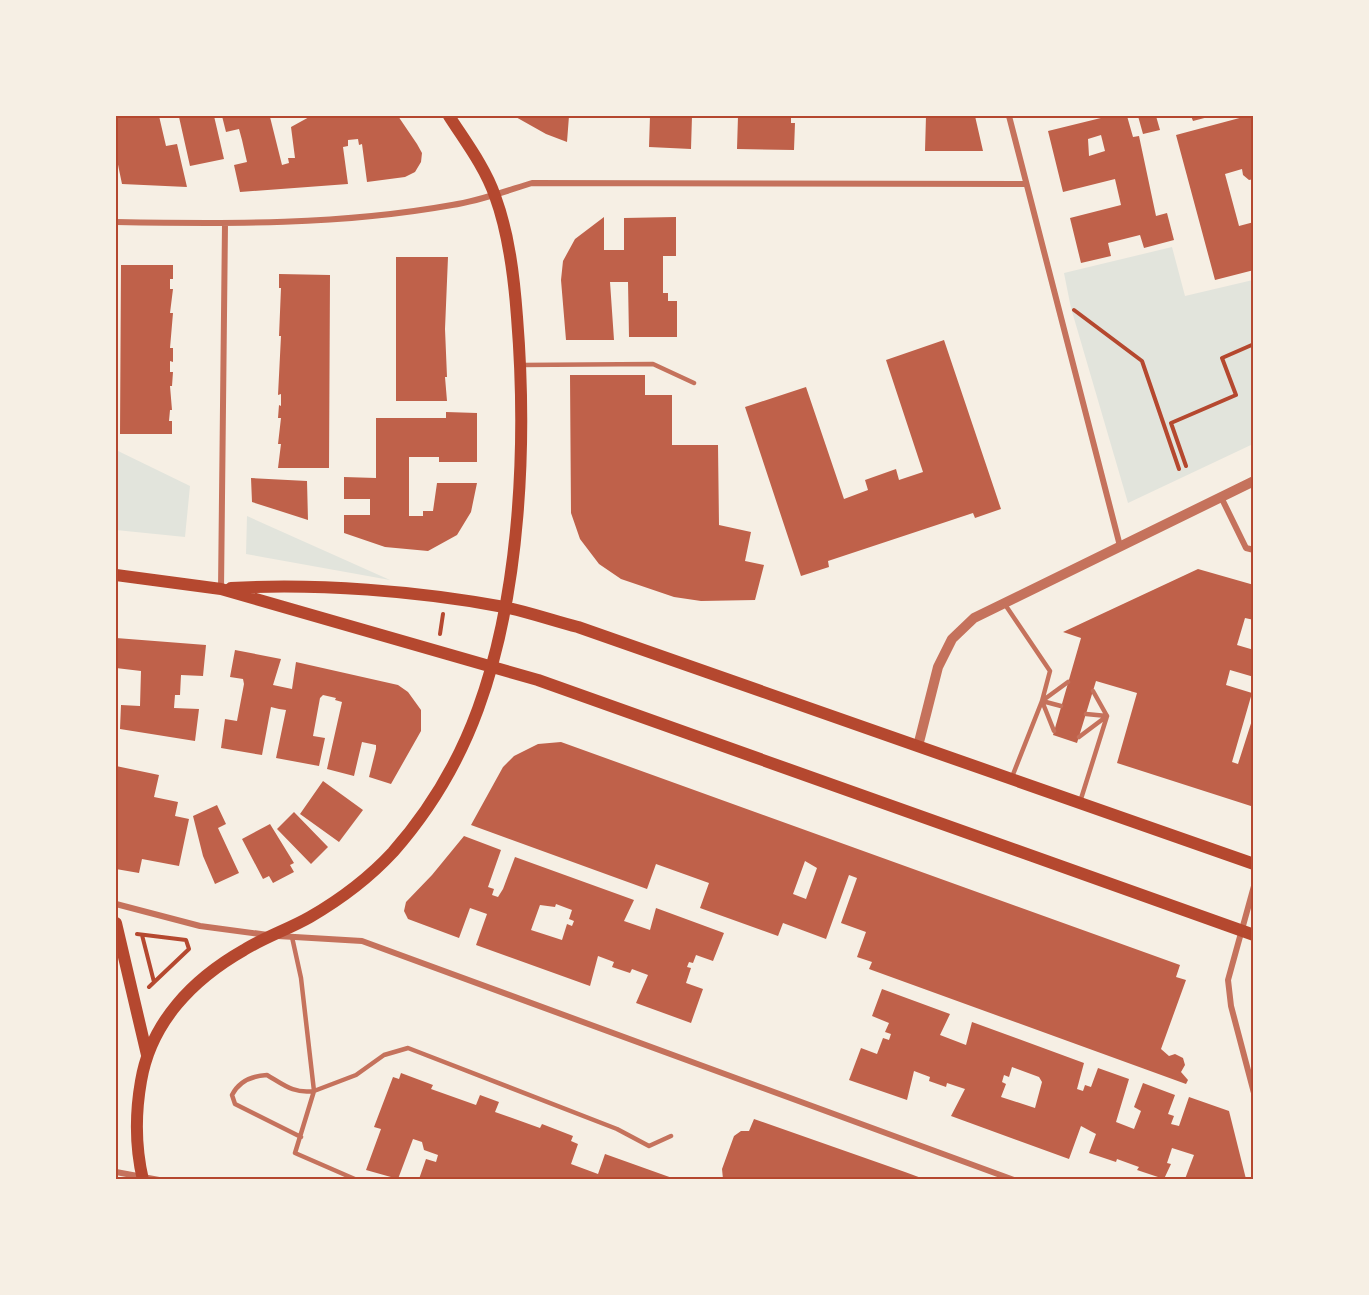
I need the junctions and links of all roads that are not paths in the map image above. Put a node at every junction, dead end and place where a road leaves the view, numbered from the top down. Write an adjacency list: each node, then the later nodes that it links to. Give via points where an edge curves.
1 (449, 116): 4 (main road)
2 (1009, 116): 3 (street)
3 (1026, 184): 4 (street, via 532,183); 11 (street)
4 (495, 194): 6 (street, via 412,211); 7 (main road, via 510,257)
5 (116, 222): 6 (street)
6 (225, 224): 14 (street)
7 (520, 365): 8 (lane, via 653,364); 16 (main road, via 517,500)
8 (694, 383)
9 (1254, 481): 10 (street)
10 (1221, 496): 11 (street); 12 (street, via 1246,548)
11 (1120, 546): 15 (street)
12 (1254, 550)
13 (116, 575): 14 (main road)
14 (221, 589): 16 (main road, via 288,585); 17 (main road)
15 (1004, 603): 20 (lane, via 1050,671); 26 (street, via 974,618 952,639 938,667)
16 (504, 607): 17 (main road); 26 (main road, via 578,627)
17 (491, 667): 33 (main road, via 538,680); 35 (main road, via 478,709 450,770 392,852 344,896)
18 (1068, 682): 20 (lane)
19 (1093, 691): 23 (lane)
20 (1042, 701): 21 (lane); 24 (lane); 27 (lane)
21 (1061, 706)
22 (1086, 714): 23 (lane)
23 (1107, 716): 25 (lane); 28 (lane)
24 (1054, 731)
25 (1079, 737)
26 (918, 746): 27 (main road)
27 (1010, 780): 28 (main road)
28 (1079, 804): 29 (main road)
29 (1254, 864)
30 (1254, 886): 33 (street)
31 (116, 904): 35 (street, via 200,926)
32 (116, 923): 37 (main road)
33 (1240, 930): 34 (main road); 39 (street, via 1229,986)
34 (1254, 935)
35 (272, 936): 36 (street); 37 (main road, via 202,978 170,1013)
36 (292, 937): 38 (lane, via 301,978); 46 (street, via 362,941)
37 (147, 1054): 43 (main road, via 136,1121)
38 (314, 1091): 40 (lane, via 356,1075 384,1055 408,1048 617,1129 649,1146); 41 (lane); 41 (lane, via 291,1090 267,1075 242,1082 232,1095 245,1111)
39 (1254, 1093)
40 (671, 1136)
41 (301, 1137): 45 (lane, via 295,1153)
42 (116, 1172): 43 (street)
43 (142, 1178): 44 (street)
44 (159, 1179)
45 (357, 1179)
46 (1014, 1179)

